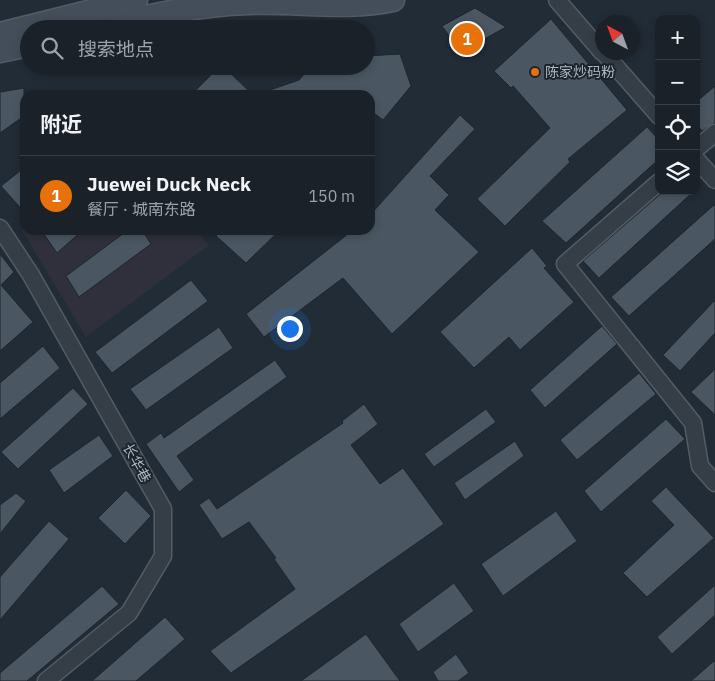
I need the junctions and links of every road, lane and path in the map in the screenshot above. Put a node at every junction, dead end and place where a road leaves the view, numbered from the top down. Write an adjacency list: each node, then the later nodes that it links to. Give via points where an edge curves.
1 (393, 0): 3 (main road, via 344,6)
2 (557, 0): 8 (street)
3 (133, 5): 4 (main road); 5 (main road)
4 (64, 20)
5 (109, 20)
6 (20, 30): 7 (main road)
7 (0, 34)
8 (595, 43)
9 (20, 47): 10 (main road)
10 (0, 51)
11 (610, 60): 12 (street)
12 (655, 111)
13 (715, 133): 14 (street)
14 (700, 146)
15 (700, 163): 16 (street)
16 (715, 180)
17 (655, 185): 19 (street, via 565,264 692,423 700,466)
18 (0, 228): 20 (street, 长华巷, via 31,275 163,509 162,556 129,613)
19 (715, 483)
20 (46, 681)

